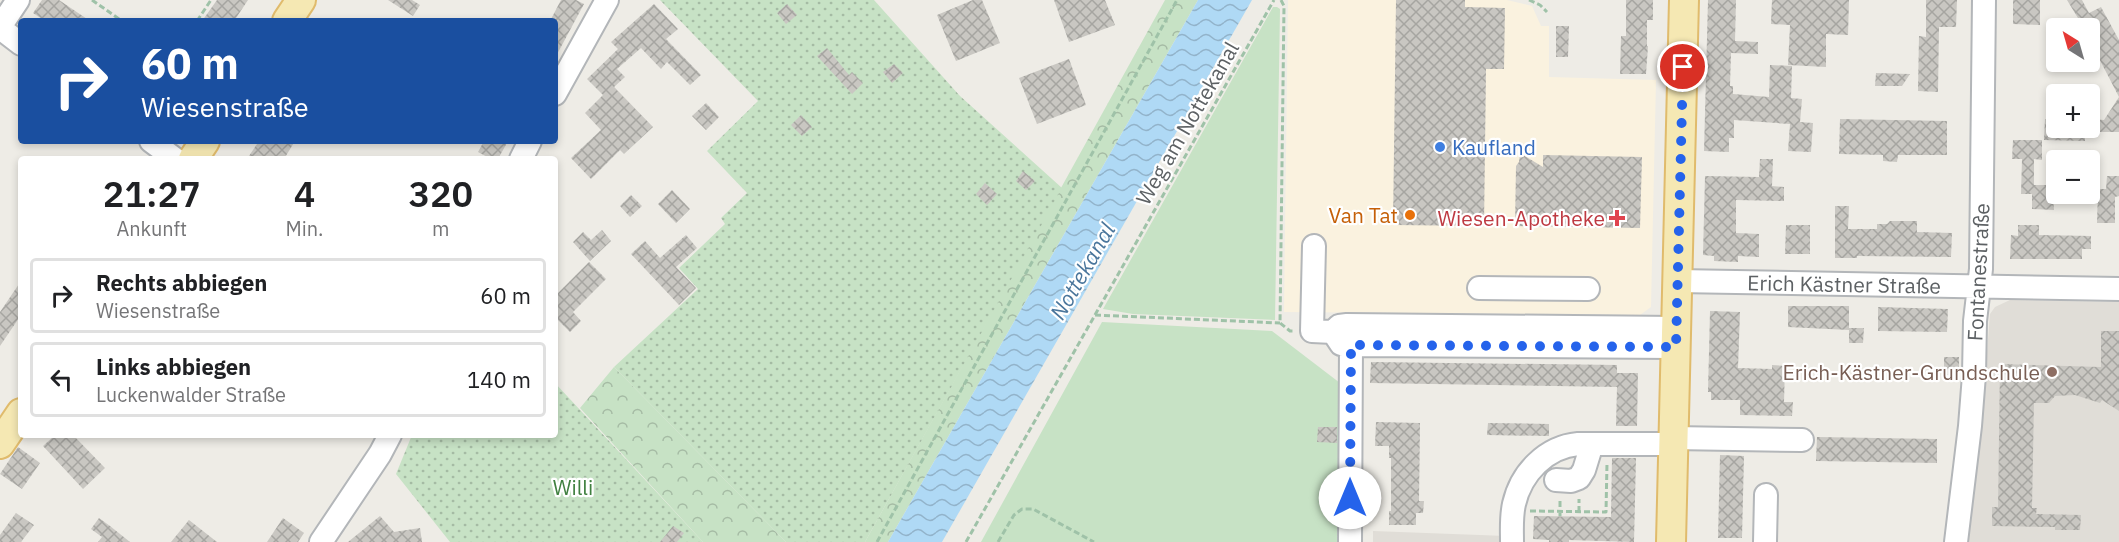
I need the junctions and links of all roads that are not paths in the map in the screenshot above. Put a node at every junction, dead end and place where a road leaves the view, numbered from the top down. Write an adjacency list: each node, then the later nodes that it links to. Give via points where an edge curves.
1 (18, 0): 7 (street)
2 (302, 0): 6 (main road)
3 (607, 0): 9 (street)
4 (1684, 0): 13 (main road)
5 (1984, 0): 14 (street, Fontanestraße)
6 (289, 18)
7 (0, 27): 8 (street)
8 (18, 42)
9 (558, 89)
10 (155, 144): 11 (street)
11 (171, 156)
12 (1314, 246): 20 (street)
13 (1677, 281): 14 (street, Erich Kästner Straße); 21 (main road)
14 (1979, 286): 18 (street, Erich Kästner Straße); 35 (street, Fontanestraße, via 1970,426)
15 (1479, 288): 16 (street)
16 (1526, 288): 17 (street); 19 (street)
17 (1588, 289)
18 (2119, 289)
19 (1525, 335): 20 (street); 21 (street)
20 (1332, 336): 31 (street)
21 (1676, 338): 24 (main road)
22 (18, 417): 25 (main road)
23 (1802, 440): 24 (street)
24 (1673, 441): 27 (street); 33 (main road)
25 (0, 444)
26 (385, 444): 30 (street)
27 (1600, 444): 28 (street, via 1579,478); 32 (street, via 1564,445 1534,466 1516,497)
28 (1556, 480)
29 (1766, 495): 34 (street)
30 (321, 542)
31 (1350, 542)
32 (1512, 542)
33 (1671, 542)
34 (1765, 542)
35 (1956, 542)

